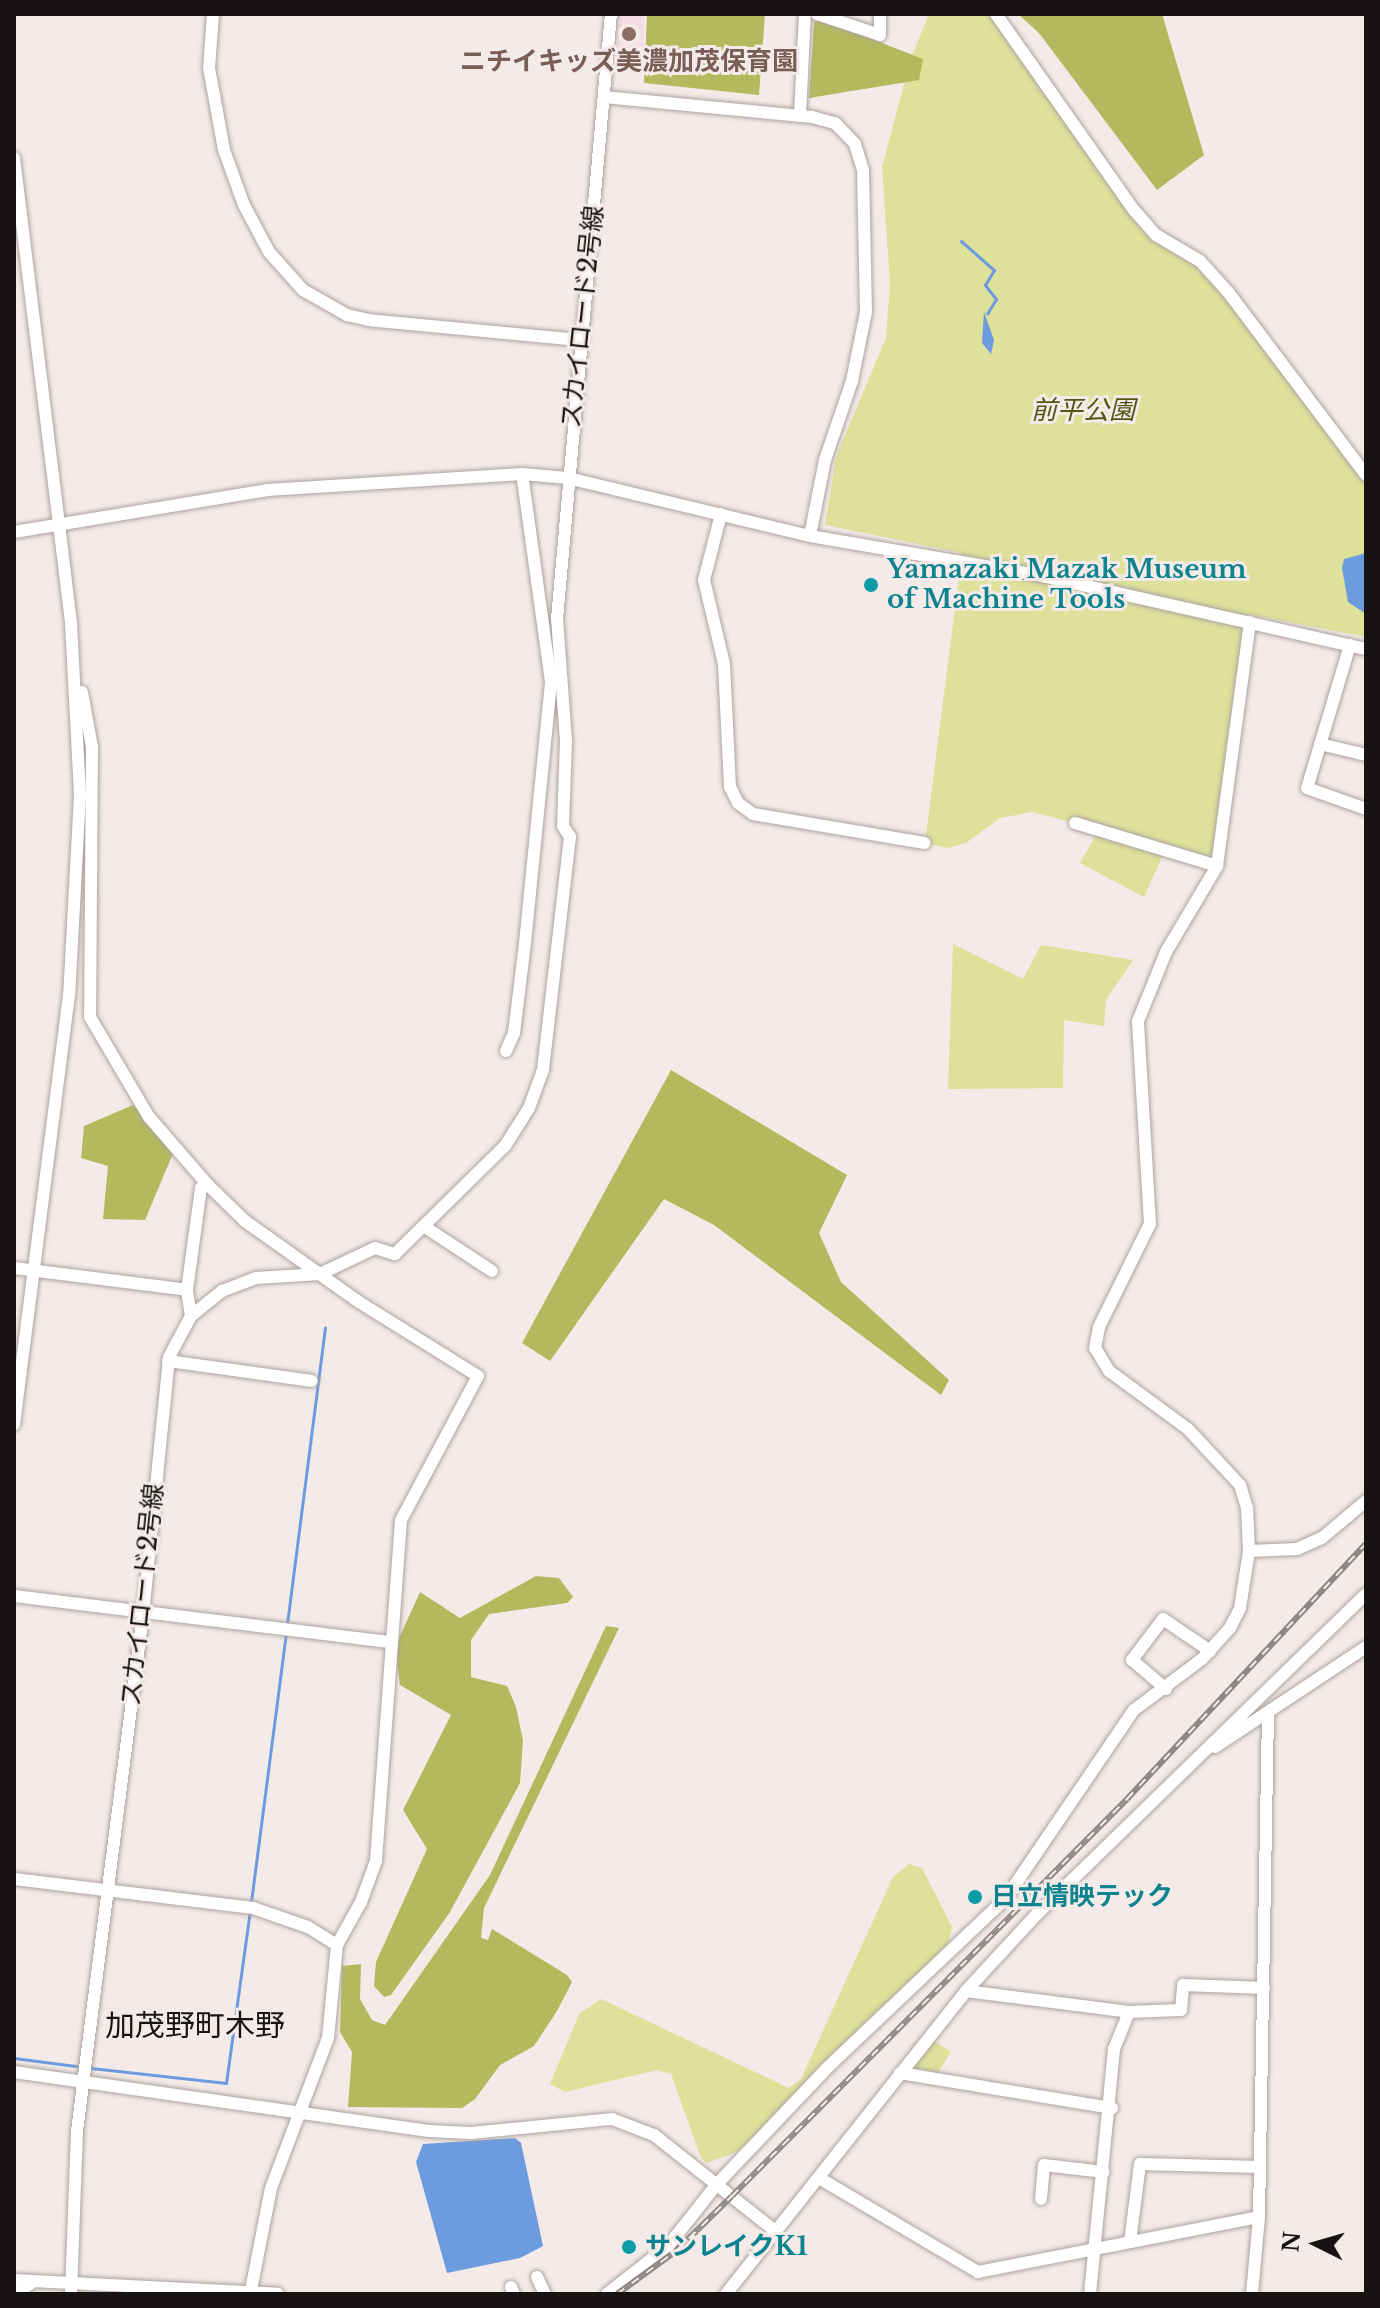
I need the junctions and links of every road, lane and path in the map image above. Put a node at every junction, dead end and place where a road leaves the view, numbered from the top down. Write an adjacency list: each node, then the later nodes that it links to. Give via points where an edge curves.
1 (213, 14): 10 (street, via 209,68 224,150 269,252 303,290 337,311 368,320)
2 (611, 14): 7 (street, スカイロード2号線)
3 (805, 14): 8 (street)
4 (817, 14): 5 (street, via 880,35)
5 (880, 14)
6 (996, 14): 12 (street, via 1134,210 1156,235 1200,261 1219,282)
7 (604, 97): 8 (street); 10 (street, スカイロード2号線)
8 (800, 115): 17 (street, via 835,123 855,144 863,171 868,274 863,340 825,460)
9 (14, 158): 15 (street)
10 (581, 340): 13 (street, スカイロード2号線)
11 (522, 474): 13 (street); 15 (street, via 267,490); 28 (street, via 551,682 519,988)
12 (1366, 475)
13 (568, 478): 14 (street); 30 (street, スカイロード2号線, via 557,619 566,741 563,826 570,837 543,1070 529,1108 505,1146)
14 (721, 514): 17 (street); 26 (street, via 704,580 724,664 730,787 738,803 753,814)
15 (57, 525): 16 (street); 19 (street)
16 (14, 532)
17 (810, 536): 18 (street, via 1033,574)
18 (1250, 622): 20 (street); 27 (street)
19 (72, 638): 29 (street, via 92,747 90,1017 149,1117); 32 (street, via 80,795 70,980)
20 (1350, 645): 21 (street); 22 (street)
21 (1366, 649)
22 (1320, 744): 23 (street); 24 (street, via 1309,791)
23 (1366, 755)
24 (1366, 809)
25 (1075, 823): 27 (street)
26 (925, 843)
27 (1217, 866): 41 (street, via 1166,952 1138,1021 1150,1224 1099,1327 1095,1348 1109,1371 1188,1429 1226,1466 1247,1508)
28 (506, 1051)
29 (208, 1185): 34 (street, via 245,1221); 35 (street, via 201,1188)
30 (425, 1227): 33 (street); 34 (street, スカイロード2号線, via 395,1254 375,1248)
31 (14, 1268): 32 (street)
32 (33, 1270): 35 (street); 39 (street)
33 (492, 1271)
34 (320, 1274): 36 (street, スカイロード2号線, via 256,1278 222,1291); 45 (street, via 478,1376 401,1520)
35 (187, 1290): 36 (street)
36 (191, 1316): 37 (street, スカイロード2号線)
37 (168, 1361): 38 (street); 44 (street, スカイロード2号線)
38 (312, 1381)
39 (14, 1424)
40 (1366, 1501): 41 (street, via 1322,1538 1297,1549)
41 (1249, 1551): 47 (street, via 1240,1608)
42 (1366, 1594): 50 (street)
43 (14, 1596): 44 (street)
44 (143, 1614): 45 (street); 52 (street, スカイロード2号線)
45 (391, 1642): 53 (street, via 376,1861)
46 (1366, 1647): 49 (street)
47 (1210, 1651): 48 (street); 48 (street, via 1163,1619 1132,1660)
48 (1166, 1689): 65 (street, via 1134,1710 1006,1898 828,2067)
49 (1268, 1712): 50 (street); 54 (street)
50 (1193, 1760): 55 (street)
51 (14, 1879): 52 (street)
52 (106, 1890): 53 (street, via 250,1908 308,1927); 57 (street, スカイロード2号線)
53 (337, 1945): 61 (street, via 328,2038)
54 (1264, 1988): 56 (street, via 1183,1985 1181,2010); 62 (street)
55 (966, 1991): 56 (street); 59 (street)
56 (1129, 2012): 60 (street, via 1114,2049)
57 (83, 2071): 58 (street); 61 (street); 74 (street, スカイロード2号線)
58 (14, 2072)
59 (900, 2073): 60 (street); 64 (street)
60 (1112, 2108): 63 (street)
61 (300, 2112): 65 (street, via 471,2133 612,2119 654,2135); 75 (street, via 271,2188)
62 (1260, 2167): 67 (street); 69 (street, via 1140,2164)
63 (1104, 2172): 66 (street, via 1044,2165); 70 (street)
64 (819, 2178): 68 (street); 70 (street, via 978,2272)
65 (717, 2184): 68 (street); 80 (street, via 668,2246)
66 (1041, 2199)
67 (1259, 2217): 69 (street); 83 (street)
68 (775, 2231): 81 (street)
69 (1130, 2242): 70 (street)
70 (1096, 2249): 82 (street)
71 (537, 2277): 79 (street)
72 (14, 2280): 73 (street)
73 (34, 2281): 74 (street); 77 (street)
74 (71, 2289): 76 (street)
75 (251, 2290): 76 (street); 78 (street)
76 (206, 2292)
77 (16, 2294)
78 (278, 2294)
79 (545, 2294)
80 (607, 2294)
81 (726, 2294)
82 (1090, 2294)
83 (1252, 2294)

